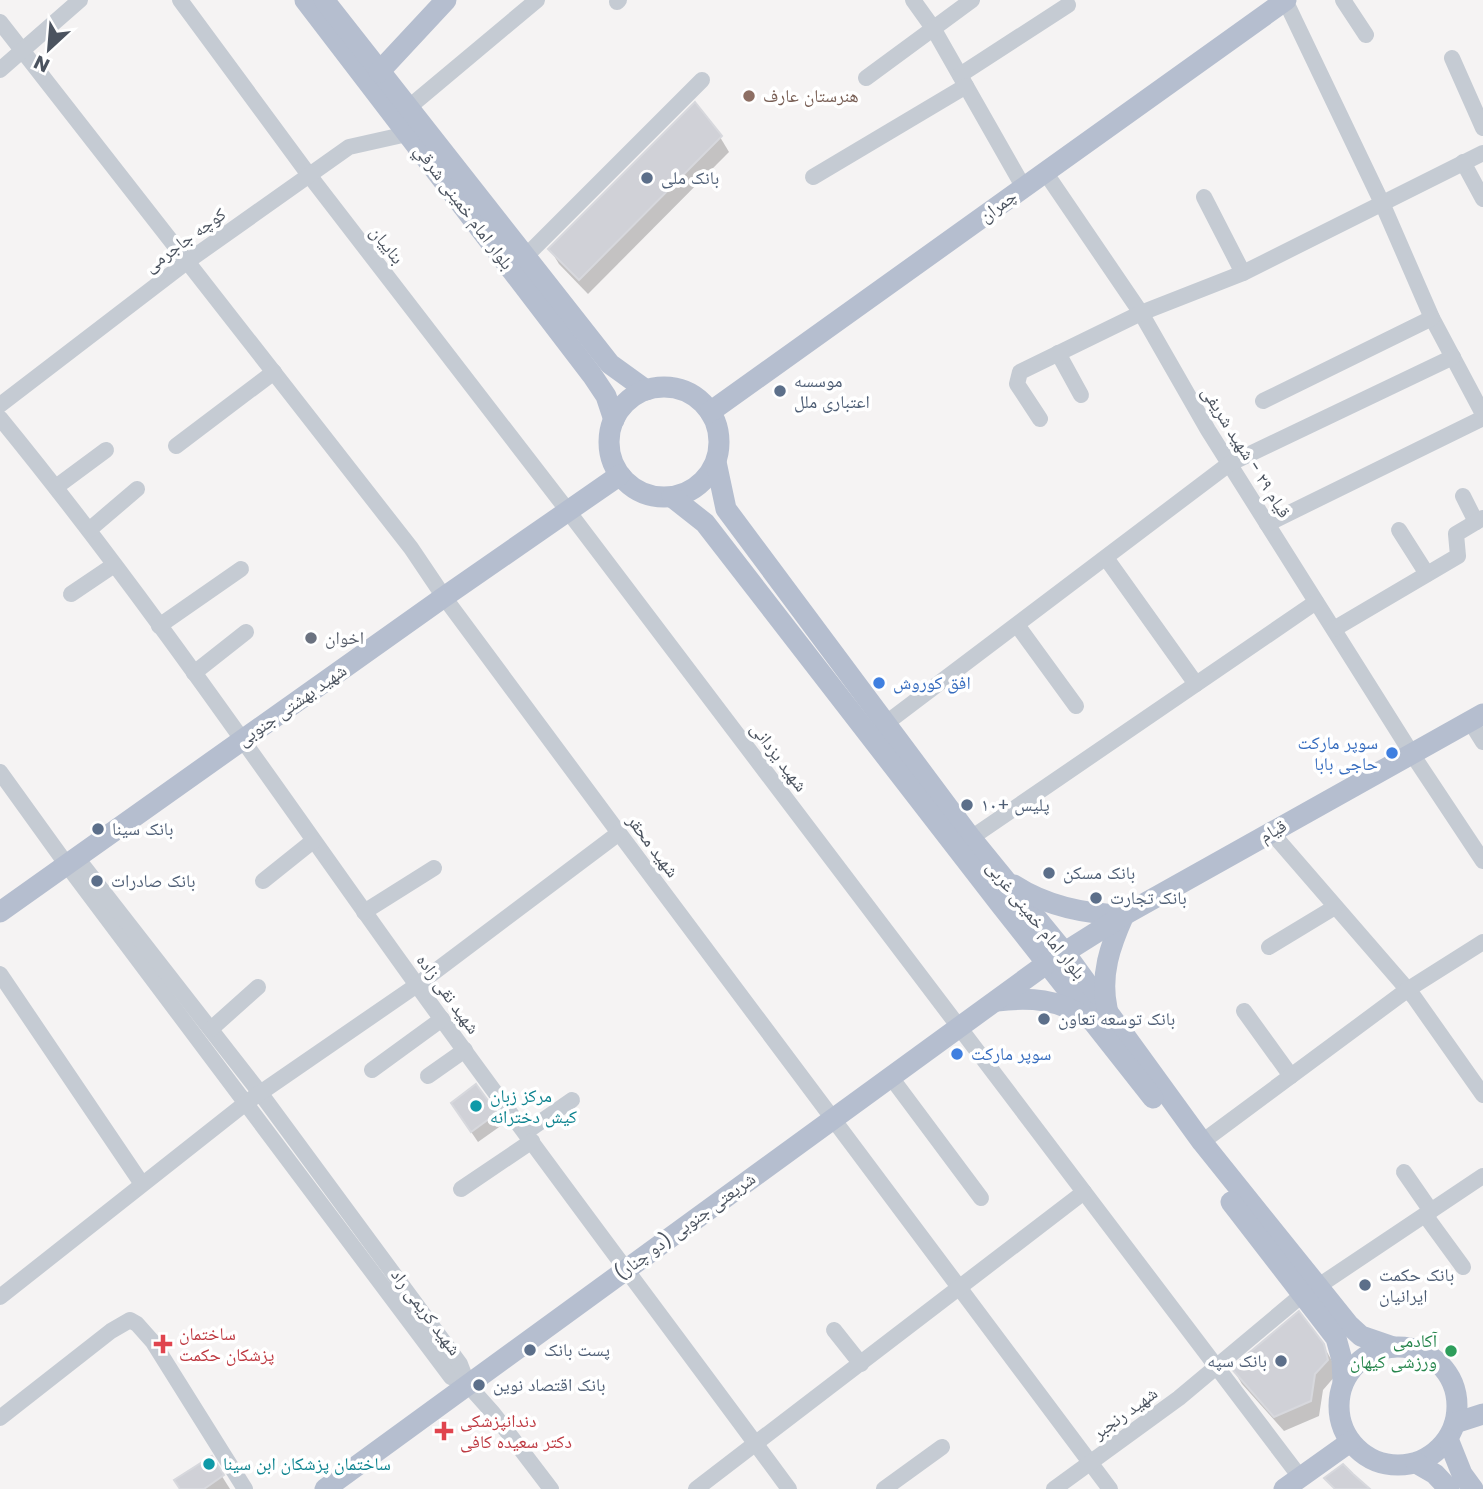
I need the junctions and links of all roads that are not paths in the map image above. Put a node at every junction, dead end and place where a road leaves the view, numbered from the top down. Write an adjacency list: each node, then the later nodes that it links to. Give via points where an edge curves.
1 (80, 0): 15 (street)
2 (180, 0): 28 (street, بناییان)
3 (305, 0): 24 (main road, بلوار امام خمینی شرقي)
4 (324, 0): 18 (main road, بلوار امام خمینی شرقي)
5 (446, 0): 18 (main road)
6 (537, 0): 22 (street)
7 (913, 0): 13 (street)
8 (972, 0): 13 (street)
9 (1286, 0): 27 (main road, چمران); 33 (street)
10 (1343, 0): 14 (street)
11 (1068, 5): 21 (street)
12 (0, 22): 15 (street, شهید محقر)
13 (933, 28): 19 (street); 21 (street)
14 (1366, 35)
15 (21, 50): 17 (street); 35 (street, شهید محقر)
16 (1451, 58): 23 (street)
17 (0, 70)
18 (379, 72): 22 (main road, بلوار امام خمینی شرقي)
19 (866, 78)
20 (702, 80): 34 (street)
21 (963, 80): 29 (street); 30 (street)
22 (408, 108): 34 (main road, بلوار امام خمینی شرقي)
23 (1483, 128)
24 (407, 134): 28 (street, کوچه جاجرمی, via 349,147); 50 (main road, بلوار امام خمینی شرقي, via 592,375)
25 (1483, 153): 26 (street)
26 (1463, 162): 32 (street); 33 (street)
27 (1045, 172): 30 (main road, چمران); 37 (street, قیام ۲۹ - شهید شریفی)
28 (309, 175): 35 (street, کوچه جاجرمی); 60 (street, بناییان)
29 (813, 177)
30 (1024, 188): 46 (main road, چمران)
31 (1204, 197): 36 (street)
32 (1483, 199)
33 (1382, 204): 36 (street); 38 (street)
34 (526, 257): 42 (main road, بلوار امام خمینی شرقي, via 610,364)
35 (188, 261): 41 (street, شهید محقر); 45 (street, کوچه جاجرمی)
36 (1243, 273): 37 (street)
37 (1141, 313): 39 (street); 54 (street, قیام ۲۹ - شهید شریفی)
38 (1433, 318): 40 (street); 44 (street)
39 (1058, 353): 43 (street); 49 (street, via 1020,372 1017,380)
40 (1453, 357): 47 (street); 54 (street)
41 (274, 372): 51 (street); 70 (street, شهید محقر)
42 (646, 390): 46 (main road, via 682,390); 50 (main road, via 622,407)
43 (1081, 395)
44 (1263, 401)
45 (0, 405)
46 (710, 412): 53 (main road, via 718,428)
47 (1483, 416): 62 (street)
48 (0, 418): 56 (street, شهید نقی زاده)
49 (1040, 419)
50 (614, 420): 55 (main road, via 610,448)
51 (176, 446)
52 (106, 450): 56 (street)
53 (716, 462): 59 (main road, via 699,485); 80 (main road, بلوار امام خمینی غربی, via 726,509)
54 (1229, 464): 62 (street, قیام ۲۹ - شهید شریفی); 65 (street)
55 (620, 475): 59 (main road, via 643,493); 60 (main road, شهید بهشتی جنوبی)
56 (57, 487): 63 (street, شهید نقی زاده)
57 (138, 489): 63 (street)
58 (1463, 496): 61 (street)
59 (672, 497): 101 (main road, بلوار امام خمینی غربی, via 705,523)
60 (568, 511): 70 (main road, شهید بهشتی جنوبی); 110 (street, شهید یزدانی)
61 (1479, 520): 68 (street, via 1456,534 1458,556)
62 (1267, 524): 71 (street, قیام ۲۹ - شهید شریفی)
63 (89, 530): 66 (street, شهید نقی زاده)
64 (1399, 530): 68 (street)
65 (1106, 558): 72 (street); 77 (street)
66 (114, 565): 69 (street); 73 (street, شهید نقی زاده)
67 (241, 569): 73 (street)
68 (1427, 574): 74 (street)
69 (71, 594)
70 (444, 597): 81 (main road, شهید بهشتی جنوبی); 86 (street, شهید محقر)
71 (1316, 602): 74 (street, قیام ۲۹ - شهید شریفی); 77 (street)
72 (1017, 625): 78 (street); 80 (street)
73 (159, 626): 76 (street, شهید نقی زاده)
74 (1334, 629): 83 (street, قیام ۲۹ - شهید شریفی)
75 (246, 632): 76 (street)
76 (194, 673): 81 (street, شهید نقی زاده)
77 (1196, 684): 87 (street)
78 (1076, 706)
79 (1477, 717): 82 (street); 83 (main road, قیام)
80 (885, 724): 87 (main road, بلوار امام خمینی غربی)
81 (241, 741): 88 (street, شهید نقی زاده); 90 (main road, شهید بهشتی جنوبی)
82 (1483, 742)
83 (1412, 754): 85 (main road, قیام); 89 (street, قیام ۲۹ - شهید شریفی)
84 (0, 772): 90 (street)
85 (1271, 832): 94 (street); 97 (main road, قیام)
86 (619, 833): 103 (street); 121 (street, شهید محقر)
87 (971, 838): 92 (main road, بلوار امام خمینی غربی)
88 (313, 841): 93 (street); 96 (street, شهید نقی زاده)
89 (1483, 861)
90 (72, 862): 95 (main road, شهید بهشتی جنوبی); 111 (street, شهید کریمی راد); 120 (street, شهید کریمی راد)
91 (434, 868): 96 (street)
92 (1002, 878): 97 (main road, via 1024,892 1073,910); 100 (main road, بلوار امام خمینی غربی)
93 (263, 881)
94 (1335, 907): 99 (street); 105 (street)
95 (0, 912)
96 (364, 912): 103 (street, شهید نقی زاده)
97 (1124, 915): 100 (main road, قیام); 109 (main road, via 1106,964)
98 (1483, 942): 105 (street)
99 (1269, 947)
100 (1065, 953): 101 (main road, قیام); 109 (main road, بلوار امام خمینی غربی)
101 (1046, 964): 106 (main road, شریعتی جنوبی (دو چنار)); 109 (main road, بلوار امام خمینی غربی)
102 (0, 974): 126 (street)
103 (416, 985): 108 (street, شهید نقی زاده); 117 (street)
104 (258, 987): 111 (street)
105 (1406, 990): 116 (street); 118 (street)
106 (995, 1002): 109 (main road, via 1049,1001); 110 (main road, شریعتی جنوبی (دو چنار))
107 (1244, 1011): 116 (street)
108 (442, 1019): 112 (street, شهید نقی زاده); 113 (street)
109 (1102, 1019): 123 (main road, بلوار امام خمینی غربی); 134 (main road, بلوار امام خمینی غربی)
110 (959, 1026): 115 (main road, شریعتی جنوبی (دو چنار)); 128 (street, شهید یزدانی)
111 (211, 1029): 117 (street, شهید کریمی راد)
112 (465, 1050): 114 (street); 122 (street, شهید نقی زاده)
113 (372, 1070)
114 (428, 1076)
115 (890, 1076): 121 (main road, شریعتی جنوبی (دو چنار)); 129 (street)
116 (1292, 1076): 123 (street)
117 (261, 1094): 120 (street); 141 (street, شهید کریمی راد, via 460,1364)
118 (1483, 1095)
119 (572, 1100): 122 (street)
120 (247, 1102): 126 (street); 141 (street, شهید کریمی راد, via 451,1377)
121 (832, 1118): 132 (main road, شریعتی جنوبی (دو چنار)); 133 (street, شهید محقر)
122 (529, 1137): 127 (street); 132 (street, شهید نقی زاده)
123 (1202, 1142): 134 (main road, بلوار امام خمینی غربی)
124 (1404, 1172): 130 (street)
125 (1483, 1176): 130 (street, شهید رنجبر)
126 (142, 1184): 135 (street)
127 (461, 1189)
128 (1084, 1192): 133 (street); 139 (street, شهید یزدانی)
129 (981, 1198)
130 (1428, 1213): 131 (street); 134 (street, شهید رنجبر)
131 (1463, 1267)
132 (627, 1268): 141 (main road, شریعتی جنوبی (دو چنار)); 146 (street, شهید نقی زاده)
133 (960, 1289): 138 (street); 148 (street, شهید محقر)
134 (1309, 1291): 137 (main road, بلوار امام خمینی غربی, via 1362,1336); 139 (street, شهید رنجبر); 140 (main road, بلوار امام خمینی غربی, via 1336,1338)
135 (0, 1297)
136 (834, 1330): 138 (street)
137 (1393, 1347): 140 (main road, via 1363,1358); 144 (main road, via 1430,1356 1444,1369 1458,1404)
138 (861, 1364): 146 (street)
139 (1217, 1367): 148 (street, شهید رنجبر); 150 (street, شهید یزدانی)
140 (1343, 1382): 145 (main road, via 1339,1413)
141 (468, 1385): 152 (main road, شریعتی جنوبی (دو چنار)); 153 (street)
142 (1483, 1414): 144 (main road)
143 (0, 1418): 151 (street, via 130,1320 153,1342)
144 (1452, 1431): 149 (main road, via 1434,1454); 160 (main road, via 1462,1474)
145 (1350, 1442): 149 (main road, via 1379,1463); 150 (main road)
146 (756, 1444): 154 (street); 155 (street, شهید نقی زاده)
147 (942, 1447): 156 (street)
148 (1090, 1463): 157 (street, شهید رنجبر); 158 (street, شهید محقر)
149 (1416, 1463): 159 (main road)
150 (1292, 1483)
151 (246, 1489)
152 (325, 1489)
153 (551, 1489)
154 (696, 1489)
155 (789, 1489)
156 (884, 1489)
157 (1054, 1489)
158 (1110, 1489)
159 (1449, 1489)
160 (1473, 1489)

